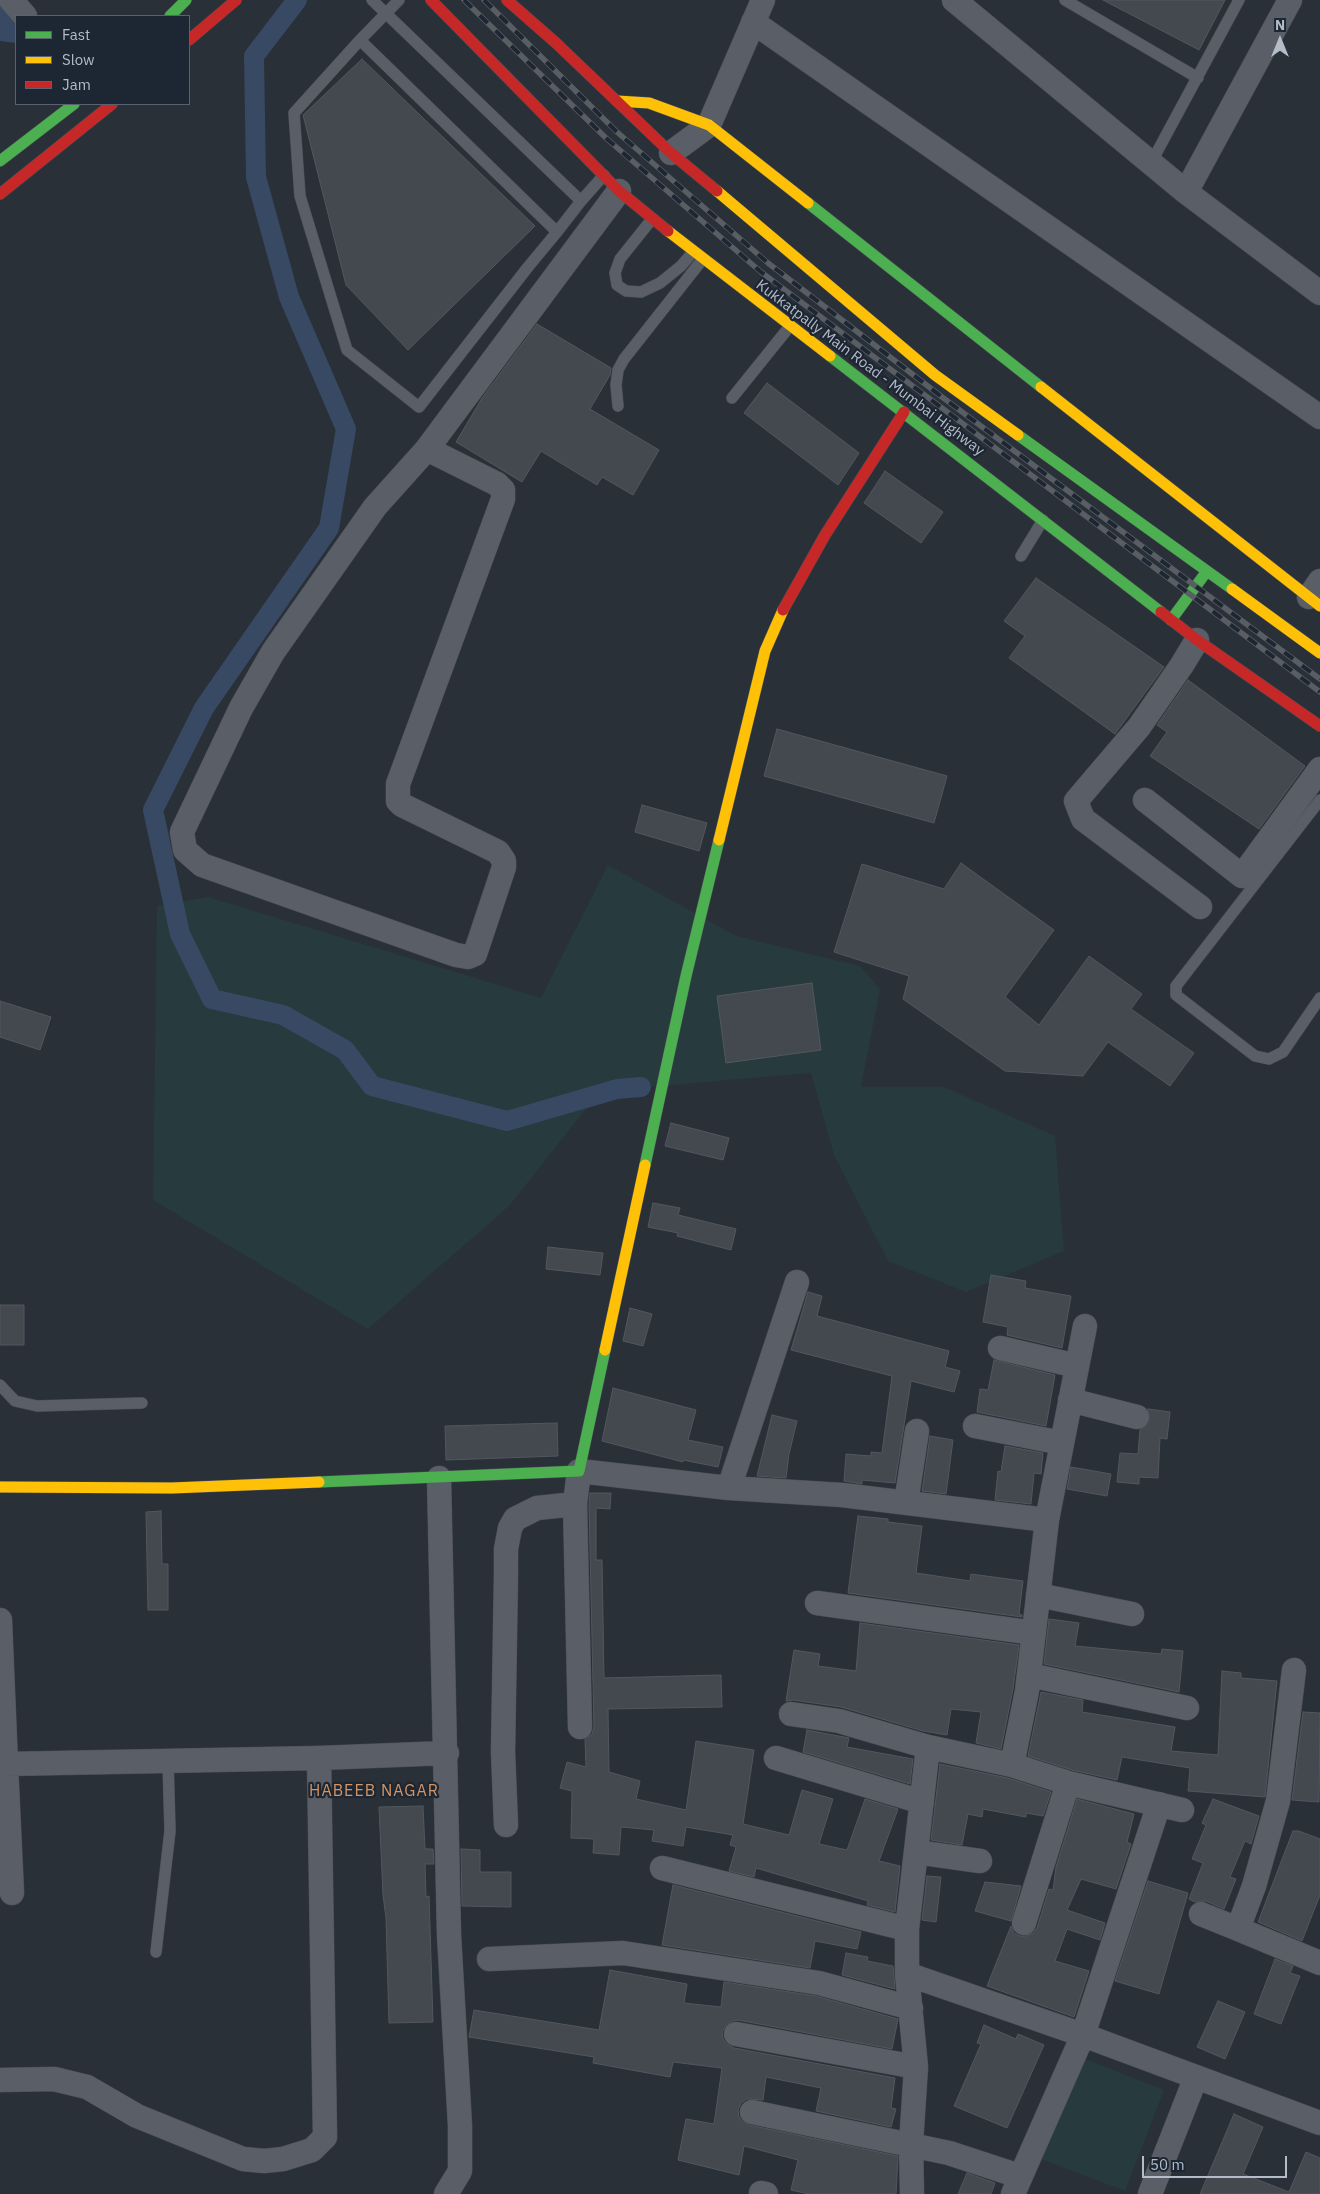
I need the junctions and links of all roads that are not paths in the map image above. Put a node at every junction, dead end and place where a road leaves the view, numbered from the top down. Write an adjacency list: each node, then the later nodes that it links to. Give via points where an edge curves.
1 (11, 0): 14 (street)
2 (186, 0): 15 (main road)
3 (372, 0): 13 (lane)
4 (399, 0): 13 (lane)
5 (432, 0): 27 (main road, Kukkatpally Main Road - Mumbai Highway)
6 (507, 0): 20 (main road)
7 (763, 0): 16 (street)
8 (954, 0): 26 (street)
9 (1064, 0): 19 (lane)
10 (1239, 0): 19 (lane)
11 (1290, 0): 28 (street)
12 (231, 1): 17 (main road)
13 (387, 13): 18 (lane); 30 (lane)
14 (24, 15)
15 (171, 15)
16 (753, 22): 23 (street); 39 (street)
17 (190, 39)
18 (360, 40): 32 (lane); 32 (lane, via 294,113 300,196 347,350 419,407)
19 (1198, 78): 26 (lane)
20 (617, 101): 23 (main road, via 649,103); 24 (main road)
21 (73, 105): 25 (main road)
22 (111, 105): 29 (main road)
23 (709, 125): 24 (street); 44 (main road)
24 (671, 152): 43 (main road, via 935,375)
25 (0, 161)
26 (1151, 163): 28 (street)
27 (612, 183): 30 (lane); 31 (main road, Kukkatpally Main Road - Mumbai Highway); 40 (street)
28 (1186, 192): 34 (street)
29 (0, 194)
30 (581, 201): 32 (lane)
31 (652, 219): 33 (main road, Kukkatpally Main Road - Mumbai Highway); 33 (lane, via 620,259 615,273 617,285 626,291 641,292 660,283)
32 (557, 232)
33 (697, 256): 35 (main road, Kukkatpally Main Road - Mumbai Highway); 37 (lane, via 618,370)
34 (1320, 293)
35 (790, 326): 36 (lane); 38 (main road, Kukkatpally Main Road - Mumbai Highway)
36 (732, 398)
37 (618, 406)
38 (904, 412): 41 (main road, Kukkatpally Main Road - Mumbai Highway); 65 (main road, via 825,535 779,618 765,651 686,976)
39 (1320, 416)
40 (427, 449): 40 (street, via 503,490 503,499 398,784 398,801 402,805 498,852 504,861 475,954 468,957 202,865 186,850 182,832 241,708 274,652 375,507)
41 (1043, 520): 42 (lane); 45 (main road, Kukkatpally Main Road - Mumbai Highway)
42 (1021, 556)
43 (1207, 571): 45 (main road); 47 (main road)
44 (1316, 595)
45 (1171, 620): 46 (main road, Kukkatpally Main Road - Mumbai Highway)
46 (1197, 640): 48 (main road, Kukkatpally Main Road - Mumbai Highway); 52 (street, via 1138,727 1076,801 1082,819)
47 (1320, 653)
48 (1320, 726)
49 (1320, 769): 50 (street, via 1242,876)
50 (1145, 800)
51 (1320, 800): 53 (lane, via 1176,986 1176,995 1256,1056 1269,1059 1282,1052)
52 (1200, 908)
53 (1320, 998)
54 (797, 1282): 68 (street)
55 (1085, 1326): 57 (street)
56 (1000, 1348): 57 (street)
57 (1077, 1366): 59 (street)
58 (0, 1385): 60 (lane, via 15,1402 38,1406)
59 (1070, 1400): 61 (street); 64 (street)
60 (142, 1403)
61 (1137, 1417)
62 (975, 1426): 64 (street)
63 (917, 1431): 69 (street)
64 (1062, 1444): 71 (street)
65 (579, 1471): 66 (main road); 68 (street); 70 (street)
66 (439, 1478): 67 (main road, via 172,1488); 83 (street)
67 (0, 1487)
68 (729, 1488): 69 (street, via 842,1495)
69 (906, 1503): 71 (street)
70 (575, 1504): 81 (street); 93 (street, via 537,1508 515,1519 510,1528 506,1549 503,1752)
71 (1047, 1520): 72 (street)
72 (1038, 1595): 74 (street); 76 (street)
73 (817, 1603): 76 (street)
74 (1132, 1614)
75 (0, 1620): 87 (street)
76 (1034, 1633): 78 (street)
77 (1294, 1670): 101 (street, via 1278,1801)
78 (1029, 1675): 79 (street); 88 (street)
79 (1187, 1708)
80 (791, 1714): 82 (street, via 839,1721)
81 (580, 1727)
82 (928, 1747): 88 (street); 90 (street)
83 (447, 1753): 84 (street); 116 (street, via 449,1934 460,2171)
84 (319, 1758): 86 (street); 111 (street, via 325,2138 312,2150 283,2159 243,2159 138,2116 87,2087 54,2079)
85 (776, 1758): 90 (street)
86 (168, 1762): 87 (street); 102 (lane, via 170,1831)
87 (6, 1764): 97 (street)
88 (1012, 1765): 89 (street)
89 (1068, 1783): 91 (street); 99 (street)
90 (922, 1802): 94 (street)
91 (1158, 1804): 92 (street); 108 (street)
92 (1182, 1810)
93 (506, 1825)
94 (916, 1852): 95 (street); 100 (street)
95 (980, 1861)
96 (662, 1868): 100 (street)
97 (12, 1893)
98 (1201, 1914): 101 (street)
99 (1024, 1923)
100 (907, 1929): 105 (street)
101 (1238, 1929): 104 (street)
102 (156, 1952)
103 (489, 1959): 106 (street, via 623,1954 819,1983)
104 (1320, 1963)
105 (907, 1974): 106 (street); 108 (street)
106 (911, 2008): 109 (street)
107 (736, 2034): 109 (street)
108 (1083, 2035): 110 (street); 115 (street)
109 (916, 2067): 114 (street)
110 (1196, 2077): 113 (street); 118 (street)
111 (0, 2080)
112 (752, 2112): 114 (street)
113 (1320, 2123)
114 (911, 2144): 115 (street, via 949,2152); 117 (street)
115 (1016, 2185)
116 (446, 2194)
117 (912, 2194)
118 (1150, 2194)

